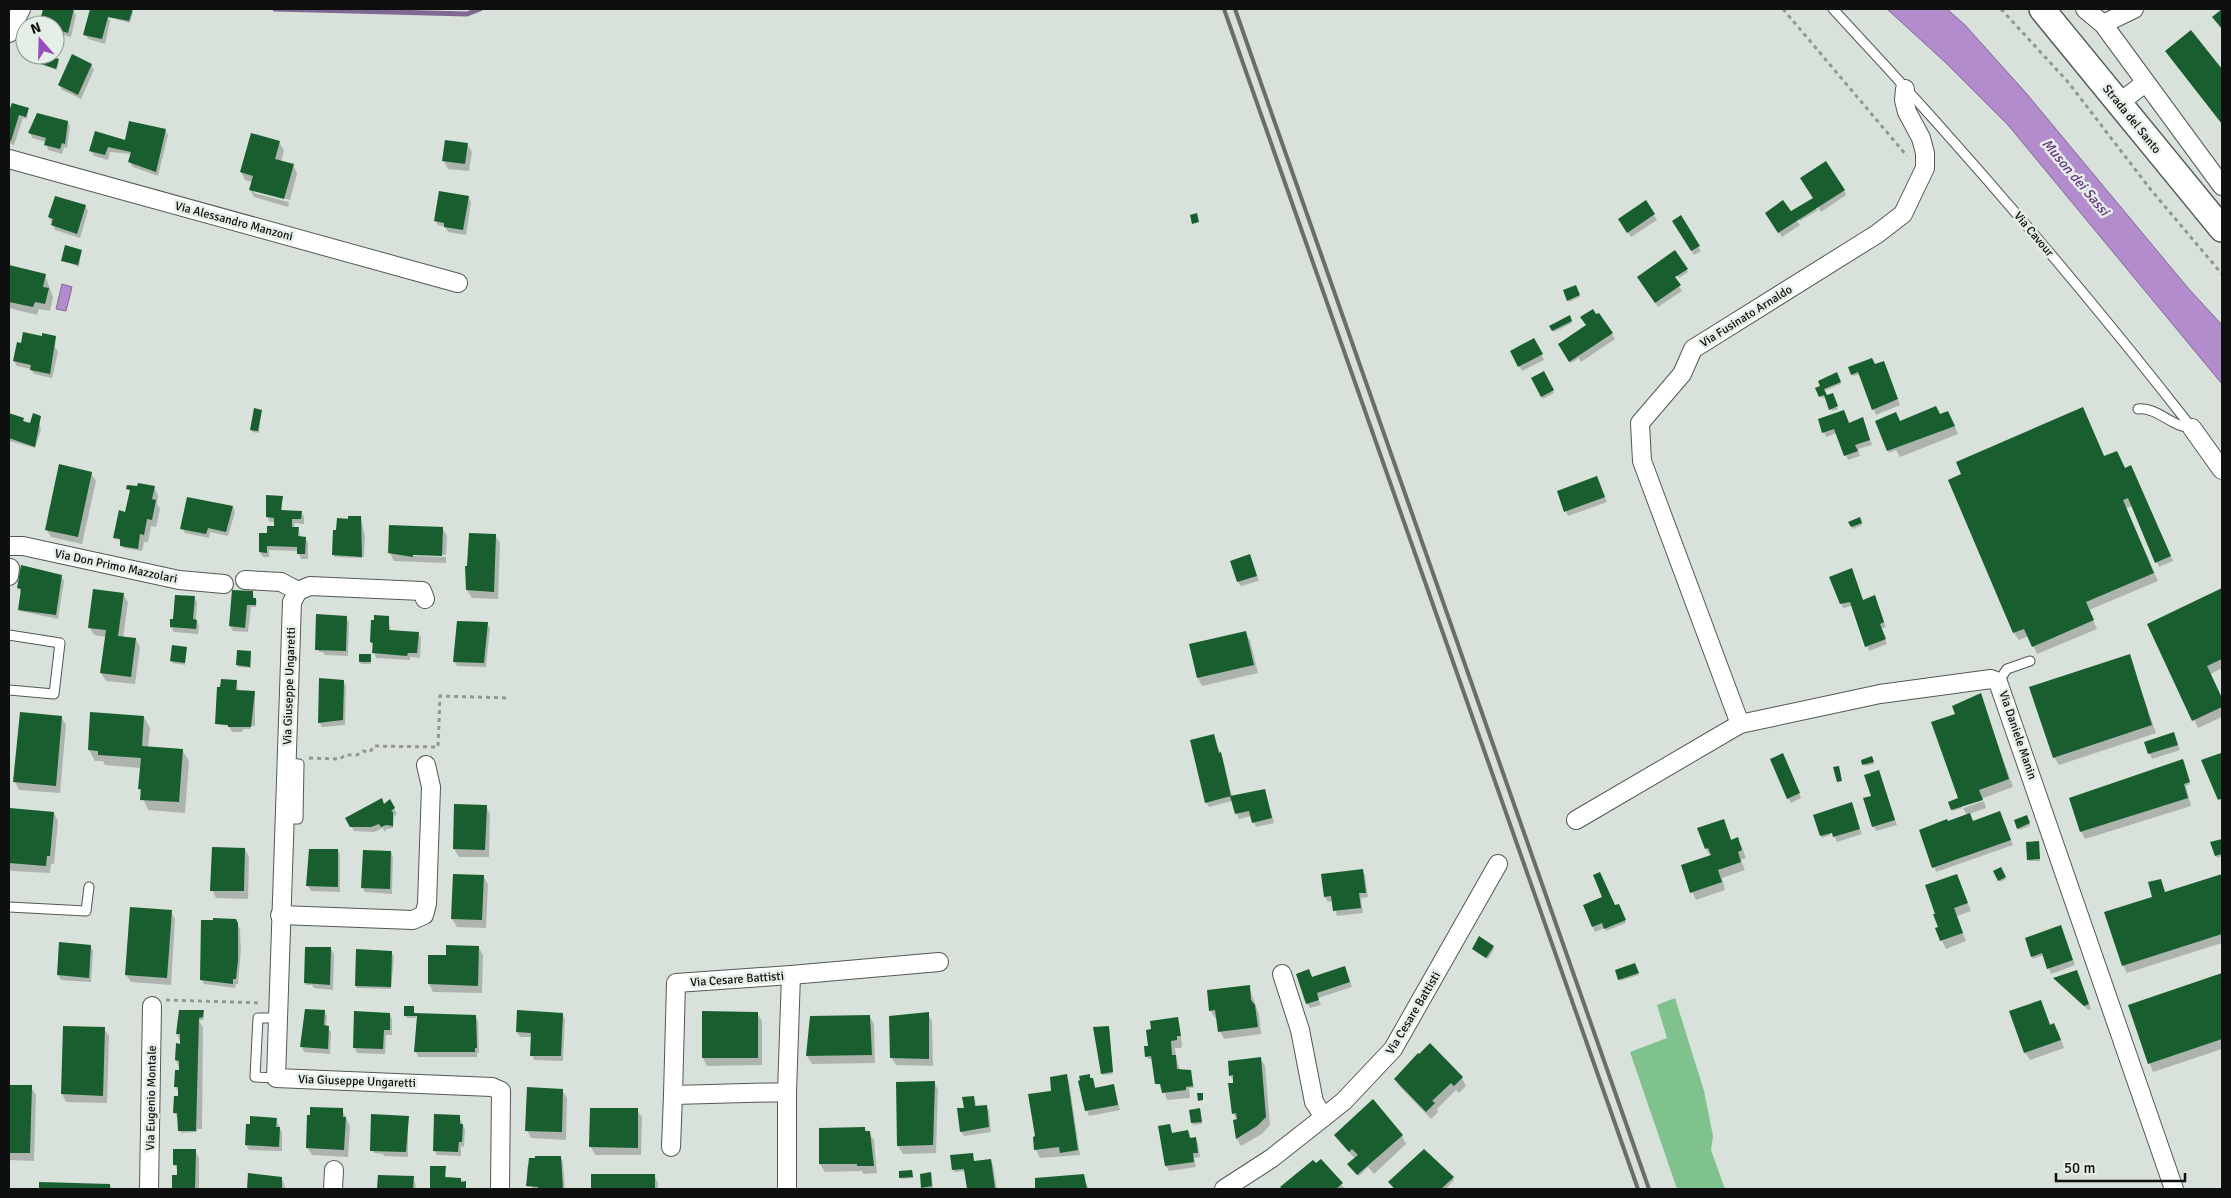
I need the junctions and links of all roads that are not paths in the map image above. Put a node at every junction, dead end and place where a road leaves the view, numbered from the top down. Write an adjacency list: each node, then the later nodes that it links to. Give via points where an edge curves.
1 (21, 9): 7 (street)
2 (1833, 9): 9 (lane, Via Cavour)
3 (2042, 9): 10 (main road, Strada del Santo)
4 (2086, 9): 6 (street)
5 (2134, 9): 6 (street)
6 (2103, 24): 8 (street)
7 (9, 33)
8 (2145, 82): 10 (street); 12 (street)
9 (1905, 89): 16 (lane, Via Cavour, via 2074,281); 27 (street, Via Fusinato Arnaldo, via 1907,112 1925,153 1925,168 1903,214 1877,234 1693,349 1682,374 1640,423 1642,461)
10 (2119, 103): 13 (main road, Strada del Santo)
11 (9, 159): 14 (street, Via Alessandro Manzoni)
12 (2222, 186)
13 (2222, 229)
14 (458, 283)
15 (2138, 409): 16 (lane, via 2149,408 2176,426)
16 (2192, 428): 17 (street, Via Cavour)
17 (2222, 470)
18 (9, 546): 20 (street, Via Don Primo Mazzolari, via 23,546 179,580)
19 (245, 580): 21 (street, via 281,582)
20 (224, 584)
21 (298, 591): 22 (street, via 310,586 422,591); 33 (street, Via Giuseppe Ungaretti, via 292,602)
22 (425, 598)
23 (9, 635): 26 (lane, via 60,643 54,694)
24 (2030, 661): 25 (lane, via 2007,669)
25 (1998, 682): 27 (street, Via Daniele Manin, via 1991,679 1880,694); 48 (street, Via Daniele Manin)
26 (9, 690)
27 (1740, 724): 29 (street, Via Daniele Manin)
28 (426, 765): 33 (street, via 431,787 424,915 413,920)
29 (1576, 820)
30 (1498, 864): 40 (street, Via Cesare Battisti, via 1393,1049 1344,1101)
31 (89, 887): 32 (lane, via 86,911)
32 (9, 907)
33 (280, 916): 45 (street, Via Giuseppe Ungaretti, via 276,1078 492,1087 500,1090)
34 (939, 962): 36 (street, Via Cesare Battisti)
35 (1282, 974): 40 (street, via 1300,1030 1314,1102)
36 (791, 976): 38 (street, Via Cesare Battisti); 39 (street, Via Cesare Battisti, via 676,983)
37 (152, 1006): 43 (street, Via Eugenio Montale)
38 (787, 1092): 39 (street); 46 (street, Via Cesare Battisti)
39 (673, 1095): 41 (street, Via Cesare Battisti)
40 (1324, 1117): 47 (street, Via Cesare Battisti, via 1272,1158)
41 (671, 1147)
42 (334, 1170): 44 (street)
43 (149, 1189)
44 (333, 1189)
45 (500, 1189)
46 (787, 1189)
47 (1224, 1189)
48 (2174, 1189)

